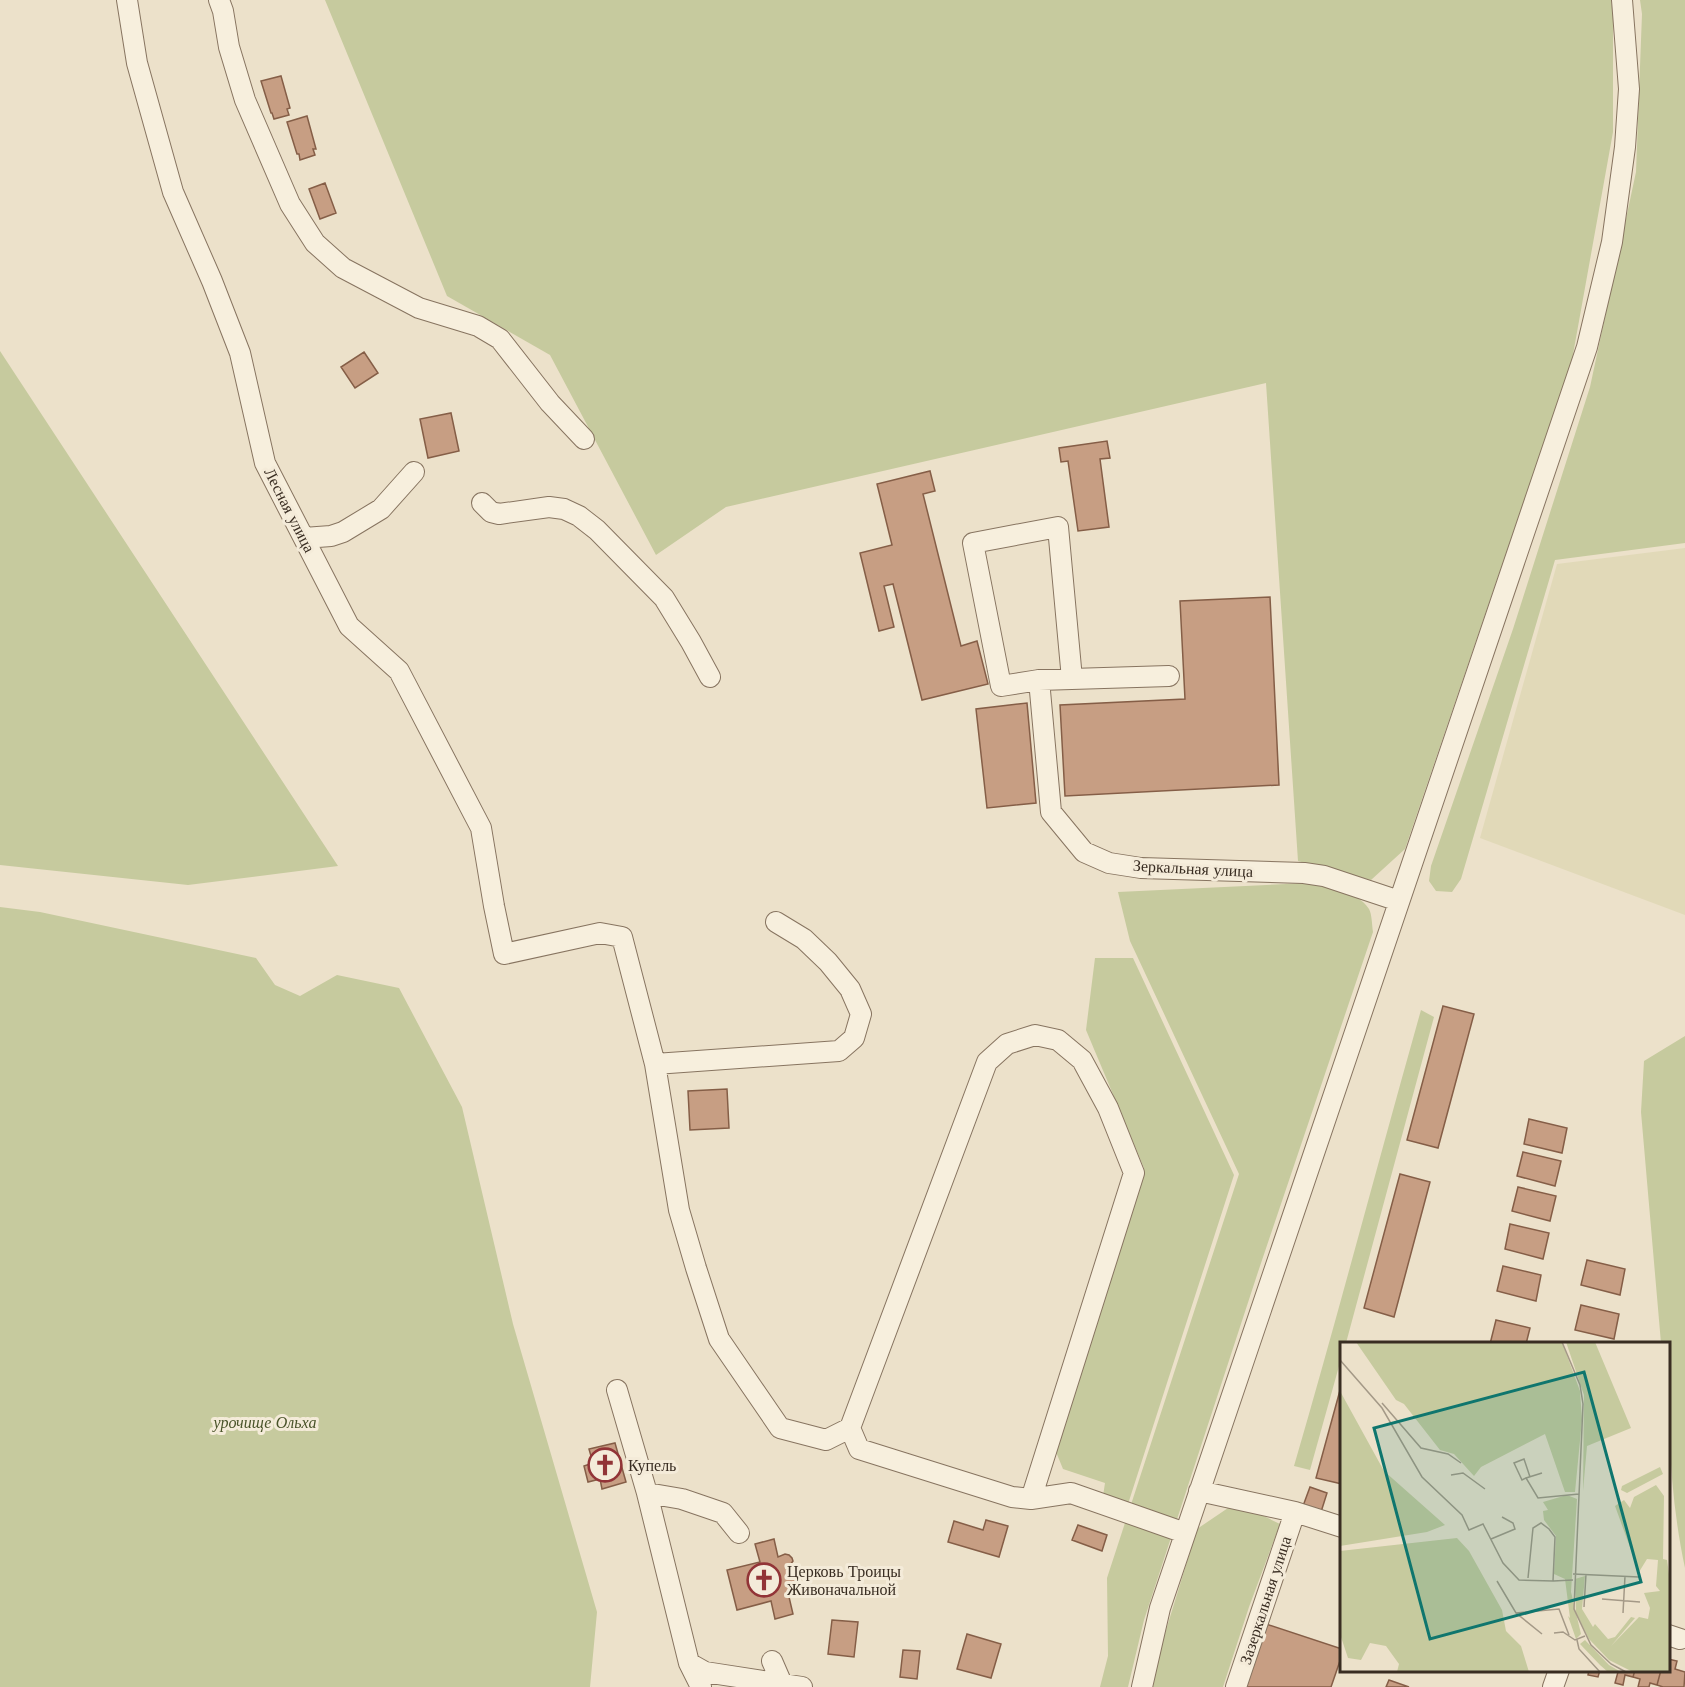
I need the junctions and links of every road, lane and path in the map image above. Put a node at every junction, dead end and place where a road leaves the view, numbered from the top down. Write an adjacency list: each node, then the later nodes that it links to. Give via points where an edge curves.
1 (127, 0): 7 (street, Лесная улица, via 137,63 173,192 240,353 266,463)
2 (219, 0): 4 (street, via 245,100 290,204 315,243 343,268 419,308 478,326 500,339)
3 (1622, 0): 12 (street, via 1629,89 1625,147 1612,242 1587,347)
4 (584, 439)
5 (414, 472): 7 (street, via 381,508 343,532)
6 (482, 502): 9 (street, via 499,514 549,507 579,516 664,598)
7 (304, 538): 14 (street, Лесная улица, via 349,626 399,670 482,828 504,954 600,933 622,938)
8 (1169, 676): 10 (street)
9 (710, 677)
10 (1072, 679): 11 (street); 11 (street, via 1058,527 973,543 1001,686)
11 (1039, 680): 12 (street, Зеркальная улица, via 1051,812 1084,852 1109,863 1141,868 1324,876)
12 (1399, 901): 17 (street)
13 (776, 922): 14 (street, via 804,939 850,989 861,1014 854,1038 839,1052)
14 (655, 1064): 16 (street, via 679,1210 719,1339 780,1428 826,1440)
15 (617, 1390): 18 (street)
16 (850, 1428): 19 (street, via 859,1449 1012,1497); 19 (street, via 987,1062 1006,1044 1035,1035 1058,1040 1082,1060 1108,1108 1134,1173)
17 (1199, 1491): 20 (street); 23 (street)
18 (647, 1493): 22 (street, via 682,1499 723,1513); 25 (street)
19 (1031, 1499): 23 (street, via 1071,1493)
20 (1294, 1512): 21 (street); 30 (street, Зазеркальная улица)
21 (1340, 1527)
22 (739, 1533)
23 (1185, 1533): 29 (street, via 1160,1608)
24 (772, 1661): 27 (street)
25 (689, 1663): 27 (street, via 705,1672); 28 (street)
26 (1559, 1672): 31 (street)
27 (792, 1686)
28 (701, 1687)
29 (1142, 1687)
30 (1236, 1687)
31 (1553, 1687)

